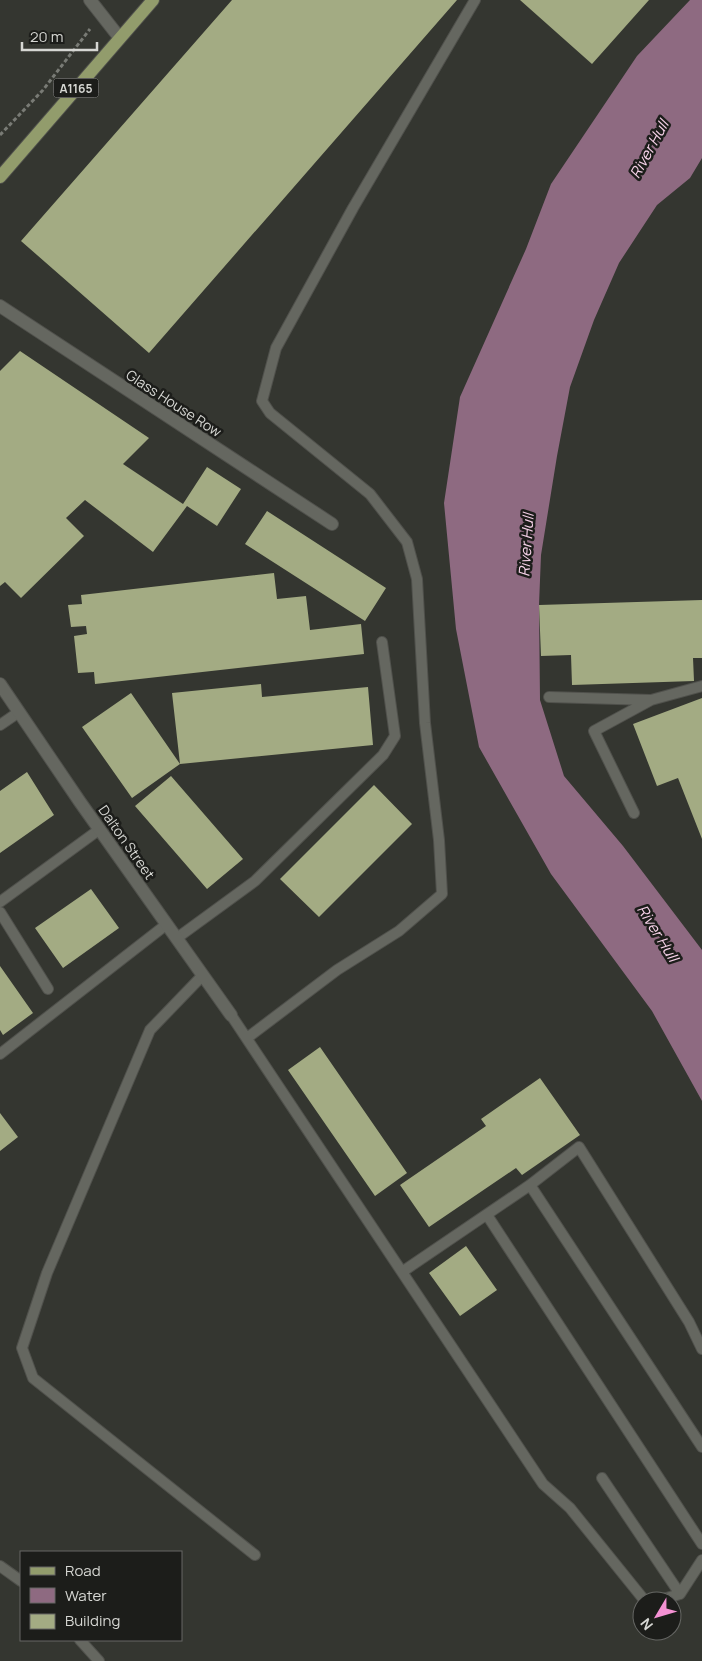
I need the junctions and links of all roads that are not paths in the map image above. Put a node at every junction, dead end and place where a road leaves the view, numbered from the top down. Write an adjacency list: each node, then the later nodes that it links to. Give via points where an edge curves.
1 (90, 0): 4 (street)
2 (153, 0): 4 (main road, A1165)
3 (475, 0): 24 (lane, via 353,208 276,348 262,400 270,413 370,494 407,542 417,579 425,723 442,894 399,931 337,970)
4 (119, 38): 5 (main road, A1165)
5 (0, 177)
6 (0, 306): 7 (street, Glass House Row)
7 (332, 524)
8 (382, 642): 20 (lane, via 395,736 384,755 255,881)
9 (0, 684): 13 (street, Dalton Street)
10 (702, 686): 12 (lane)
11 (549, 697): 12 (lane)
12 (651, 700): 15 (lane, via 594,731)
13 (19, 712): 14 (lane); 16 (street, Dalton Street)
14 (0, 725)
15 (634, 813)
16 (100, 829): 17 (lane); 19 (street, Dalton Street)
17 (0, 902)
18 (0, 912): 22 (lane)
19 (167, 924): 20 (street, Dalton Street); 25 (lane)
20 (177, 938): 21 (street, Dalton Street)
21 (203, 975): 23 (street, Dalton Street); 34 (lane, via 150,1030 47,1273 22,1348 33,1378)
22 (48, 989)
23 (231, 1015): 24 (lane)
24 (247, 1038): 28 (lane)
25 (0, 1054)
26 (530, 1185): 27 (lane); 29 (lane, via 579,1147); 31 (lane)
27 (487, 1215): 28 (lane); 33 (lane)
28 (402, 1272): 38 (lane, via 543,1484 570,1508)
29 (699, 1336): 30 (lane)
30 (702, 1349)
31 (702, 1447)
32 (602, 1478): 39 (lane)
33 (702, 1544)
34 (255, 1555)
35 (702, 1560): 40 (lane)
36 (0, 1566): 37 (lane)
37 (20, 1580)
38 (637, 1591)
39 (678, 1591)
40 (682, 1591)
41 (81, 1641): 42 (lane)
42 (99, 1661)

